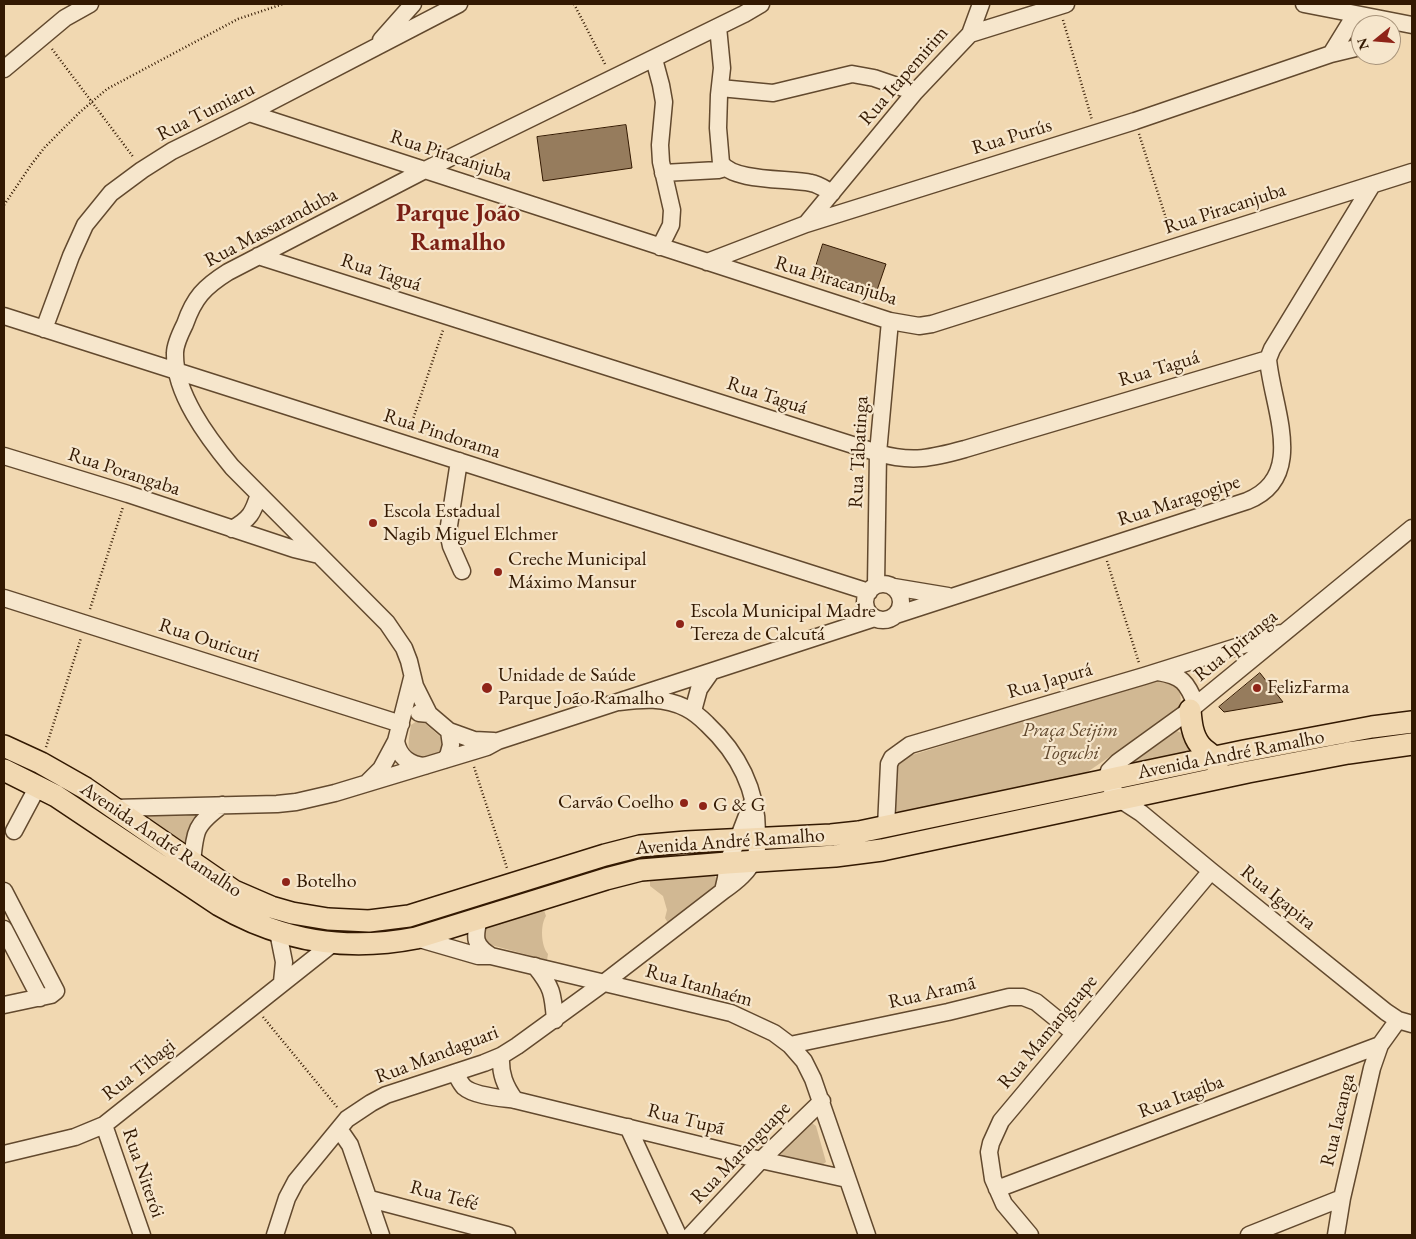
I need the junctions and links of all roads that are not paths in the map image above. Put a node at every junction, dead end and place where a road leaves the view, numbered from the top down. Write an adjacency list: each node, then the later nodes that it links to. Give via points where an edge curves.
1 (90, 4): 16 (street, via 65,18)
2 (413, 4): 12 (street)
3 (459, 4): 12 (street, Rua Tumiaru)
4 (761, 4): 10 (street, Rua Massaranduba)
5 (980, 4): 11 (street)
6 (1304, 4): 8 (street)
7 (1062, 5): 11 (street, Rua Itapemirim)
8 (1355, 15)
9 (1351, 22): 14 (street)
10 (718, 27): 15 (street, Rua Massaranduba); 17 (street, via 722,68)
11 (970, 34): 18 (street, Rua Itapemirim)
12 (375, 47): 19 (street, Rua Tumiaru)
13 (1351, 49): 14 (street, Rua Purús)
14 (1331, 54): 26 (street, Rua Purús, via 1135,121)
15 (654, 59): 21 (street, Rua Massaranduba); 23 (street, via 664,102 660,145)
16 (4, 70)
17 (720, 88): 18 (street, via 773,93 852,74); 20 (street, via 718,128)
18 (915, 92): 25 (street, Rua Itapemirim)
19 (249, 114): 21 (street, Rua Piracanjuba); 32 (street, Rua Tumiaru, via 172,152 111,193 85,225)
20 (724, 168): 23 (street); 25 (street, via 759,177 813,183)
21 (425, 170): 27 (street, Rua Piracanjuba); 28 (street, Rua Massaranduba)
22 (1412, 172): 24 (street, Rua Piracanjuba)
23 (663, 173): 27 (street, via 672,219)
24 (1372, 185): 31 (street, Rua Piracanjuba, via 932,324 919,326); 33 (street)
25 (832, 193): 26 (street, Rua Itapemirim)
26 (806, 224): 29 (street, Rua Purús)
27 (660, 247): 29 (street, Rua Piracanjuba)
28 (258, 256): 34 (street, Rua Massaranduba, via 212,282 199,294 174,350); 35 (street, Rua Taguá)
29 (707, 262): 31 (street, Rua Piracanjuba)
30 (4, 316): 32 (street, Rua Pindorama)
31 (890, 321): 35 (street, Rua Tabatinga)
32 (44, 329): 34 (street, Rua Pindorama)
33 (1268, 359): 35 (street, Rua Taguá, via 934,457 909,460); 44 (street, Rua Maragogipe, via 1283,445 1278,476 1263,494 1247,502)
34 (176, 371): 37 (street, Rua Pindorama); 38 (street, Rua Massaranduba, via 192,408 215,447)
35 (878, 453): 46 (street, Rua Tabatinga)
36 (4, 456): 40 (street, Rua Porangaba)
37 (459, 461): 42 (street, via 448,532); 46 (street, Rua Pindorama)
38 (259, 494): 40 (street, via 254,511); 41 (street, Rua Massaranduba)
39 (1412, 528): 48 (street, Rua Ipiranga)
40 (232, 529): 41 (street, Rua Porangaba)
41 (320, 556): 51 (street, Rua Massaranduba, via 396,634)
42 (462, 571)
43 (894, 587): 44 (street, Rua Maragogipe); 46 (street, via 882,584); 47 (street, via 901,604)
44 (950, 596): 47 (street, Rua Maragogipe)
45 (4, 598): 56 (street, Rua Ouricuri)
46 (871, 600): 47 (street, via 885,620); 49 (street, via 850,627)
47 (896, 615)
48 (1290, 630): 50 (street, Rua Japurá); 53 (street, Rua Ipiranga)
49 (711, 672): 52 (street); 54 (street, via 699,689)
50 (1151, 674): 53 (street, via 1172,674 1180,678 1189,688); 74 (street, Rua Japurá, via 910,745 889,764)
51 (413, 676): 55 (street, Rua Massaranduba); 56 (street)
52 (619, 702): 54 (street, via 657,699); 60 (street)
53 (1193, 708): 63 (main road, via 1195,737 1200,746); 68 (street, Rua Ipiranga, via 1118,762 1109,771)
54 (693, 711): 76 (street, via 714,730 740,765 757,821)
55 (429, 714): 56 (street, via 416,713); 58 (street)
56 (401, 722): 59 (street)
57 (1412, 722): 63 (main road, Avenida André Ramalho)
58 (449, 731): 60 (street, via 474,740); 64 (street, via 452,745)
59 (396, 741): 65 (street, via 404,758); 69 (street, via 381,769)
60 (498, 741): 64 (street)
61 (1412, 744): 67 (main road, Avenida André Ramalho, via 1348,753)
62 (4, 746): 73 (main road, Avenida André Ramalho, via 63,775)
63 (1216, 758): 67 (main road); 68 (main road, Avenida André Ramalho)
64 (444, 760): 65 (street)
65 (425, 766): 69 (street)
66 (4, 770): 70 (main road, Avenida André Ramalho)
67 (1217, 780): 71 (main road, Avenida André Ramalho)
68 (1106, 781): 71 (street); 74 (main road, Avenida André Ramalho)
69 (368, 782): 72 (street, via 296,802)
70 (38, 786): 75 (street); 89 (main road, Avenida André Ramalho, via 219,905)
71 (1121, 800): 78 (main road, Avenida André Ramalho, via 882,850); 82 (street, Rua Igapira)
72 (222, 805): 73 (street); 79 (street, via 202,820 195,834)
73 (114, 808): 79 (main road, Avenida André Ramalho)
74 (886, 827): 76 (main road, Avenida André Ramalho, via 831,835)
75 (14, 831)
76 (748, 839): 77 (main road, Avenida André Ramalho); 78 (street, via 758,849); 80 (street)
77 (653, 844): 81 (main road); 86 (main road, Avenida André Ramalho, via 612,852 409,916 369,921)
78 (753, 861): 80 (main road, Avenida André Ramalho); 83 (street, Rua Mandaguari, via 739,880)
79 (192, 862): 85 (main road, Avenida André Ramalho, via 234,891)
80 (727, 862): 81 (main road, Avenida André Ramalho); 83 (street)
81 (654, 868): 87 (main road, Avenida André Ramalho, via 606,879)
82 (1211, 871): 99 (street, Rua Igapira); 100 (street, Rua Mamanguape)
83 (722, 891): 95 (street, Rua Mandaguari)
84 (4, 892): 96 (street, via 55,987 54,993)
85 (292, 913): 86 (main road, Avenida André Ramalho); 89 (main road)
86 (328, 919): 91 (main road)
87 (479, 919): 90 (main road, Avenida André Ramalho); 92 (street, via 476,938 481,948)
88 (4, 928): 96 (street)
89 (278, 932): 91 (main road, Avenida André Ramalho); 94 (street, via 284,962)
90 (416, 938): 91 (main road, Avenida André Ramalho, via 367,945); 92 (street, Rua Itanhaém, via 478,956)
91 (332, 944): 94 (street, Rua Tibagi)
92 (491, 956): 93 (street, Rua Itanhaém)
93 (536, 966): 95 (street, Rua Itanhaém); 98 (street, via 552,992)
94 (282, 982): 108 (street, Rua Tibagi)
95 (605, 982): 98 (street, Rua Mandaguari); 101 (street, Rua Itanhaém, via 731,1013 774,1033)
96 (40, 998): 97 (street)
97 (4, 1005)
98 (555, 1020): 103 (street, Rua Mandaguari)
99 (1405, 1022): 102 (street, Rua Iacanga)
100 (1074, 1033): 101 (street, Rua Aramã, via 1036,1002 1009,997); 113 (street, Rua Mamanguape, via 995,1132 989,1152)
101 (790, 1045): 106 (street, Rua Itanhaém, via 804,1061)
102 (1380, 1045): 113 (street, Rua Itagiba); 114 (street, Rua Iacanga)
103 (501, 1056): 104 (street, Rua Mandaguari); 105 (street, via 503,1079)
104 (455, 1073): 105 (street, Rua Tupã, via 470,1091); 107 (street, Rua Mandaguari, via 386,1095)
105 (515, 1100): 109 (street, Rua Tupã)
106 (822, 1101): 111 (street, Rua Maranguape); 112 (street, Rua Itanhaém)
107 (343, 1124): 115 (street); 117 (street, Rua Mandaguari, via 296,1181)
108 (104, 1125): 110 (street, Rua Tibagi, via 75,1137); 116 (street, Rua Niterói)
109 (628, 1127): 111 (street, Rua Tupã); 120 (street)
110 (4, 1154)
111 (761, 1160): 112 (street, Rua Tupã); 121 (street, Rua Maranguape)
112 (847, 1178): 122 (street, Rua Itanhaém)
113 (997, 1189): 123 (street, Rua Mamanguape, via 1004,1204)
114 (1342, 1198): 124 (street); 125 (street, Rua Iacanga)
115 (370, 1199): 118 (street); 119 (street, Rua Tefé)
116 (142, 1235)
117 (275, 1235)
118 (381, 1235)
119 (508, 1235)
120 (678, 1235)
121 (691, 1235)
122 (866, 1235)
123 (1030, 1235)
124 (1249, 1235)
125 (1336, 1235)

